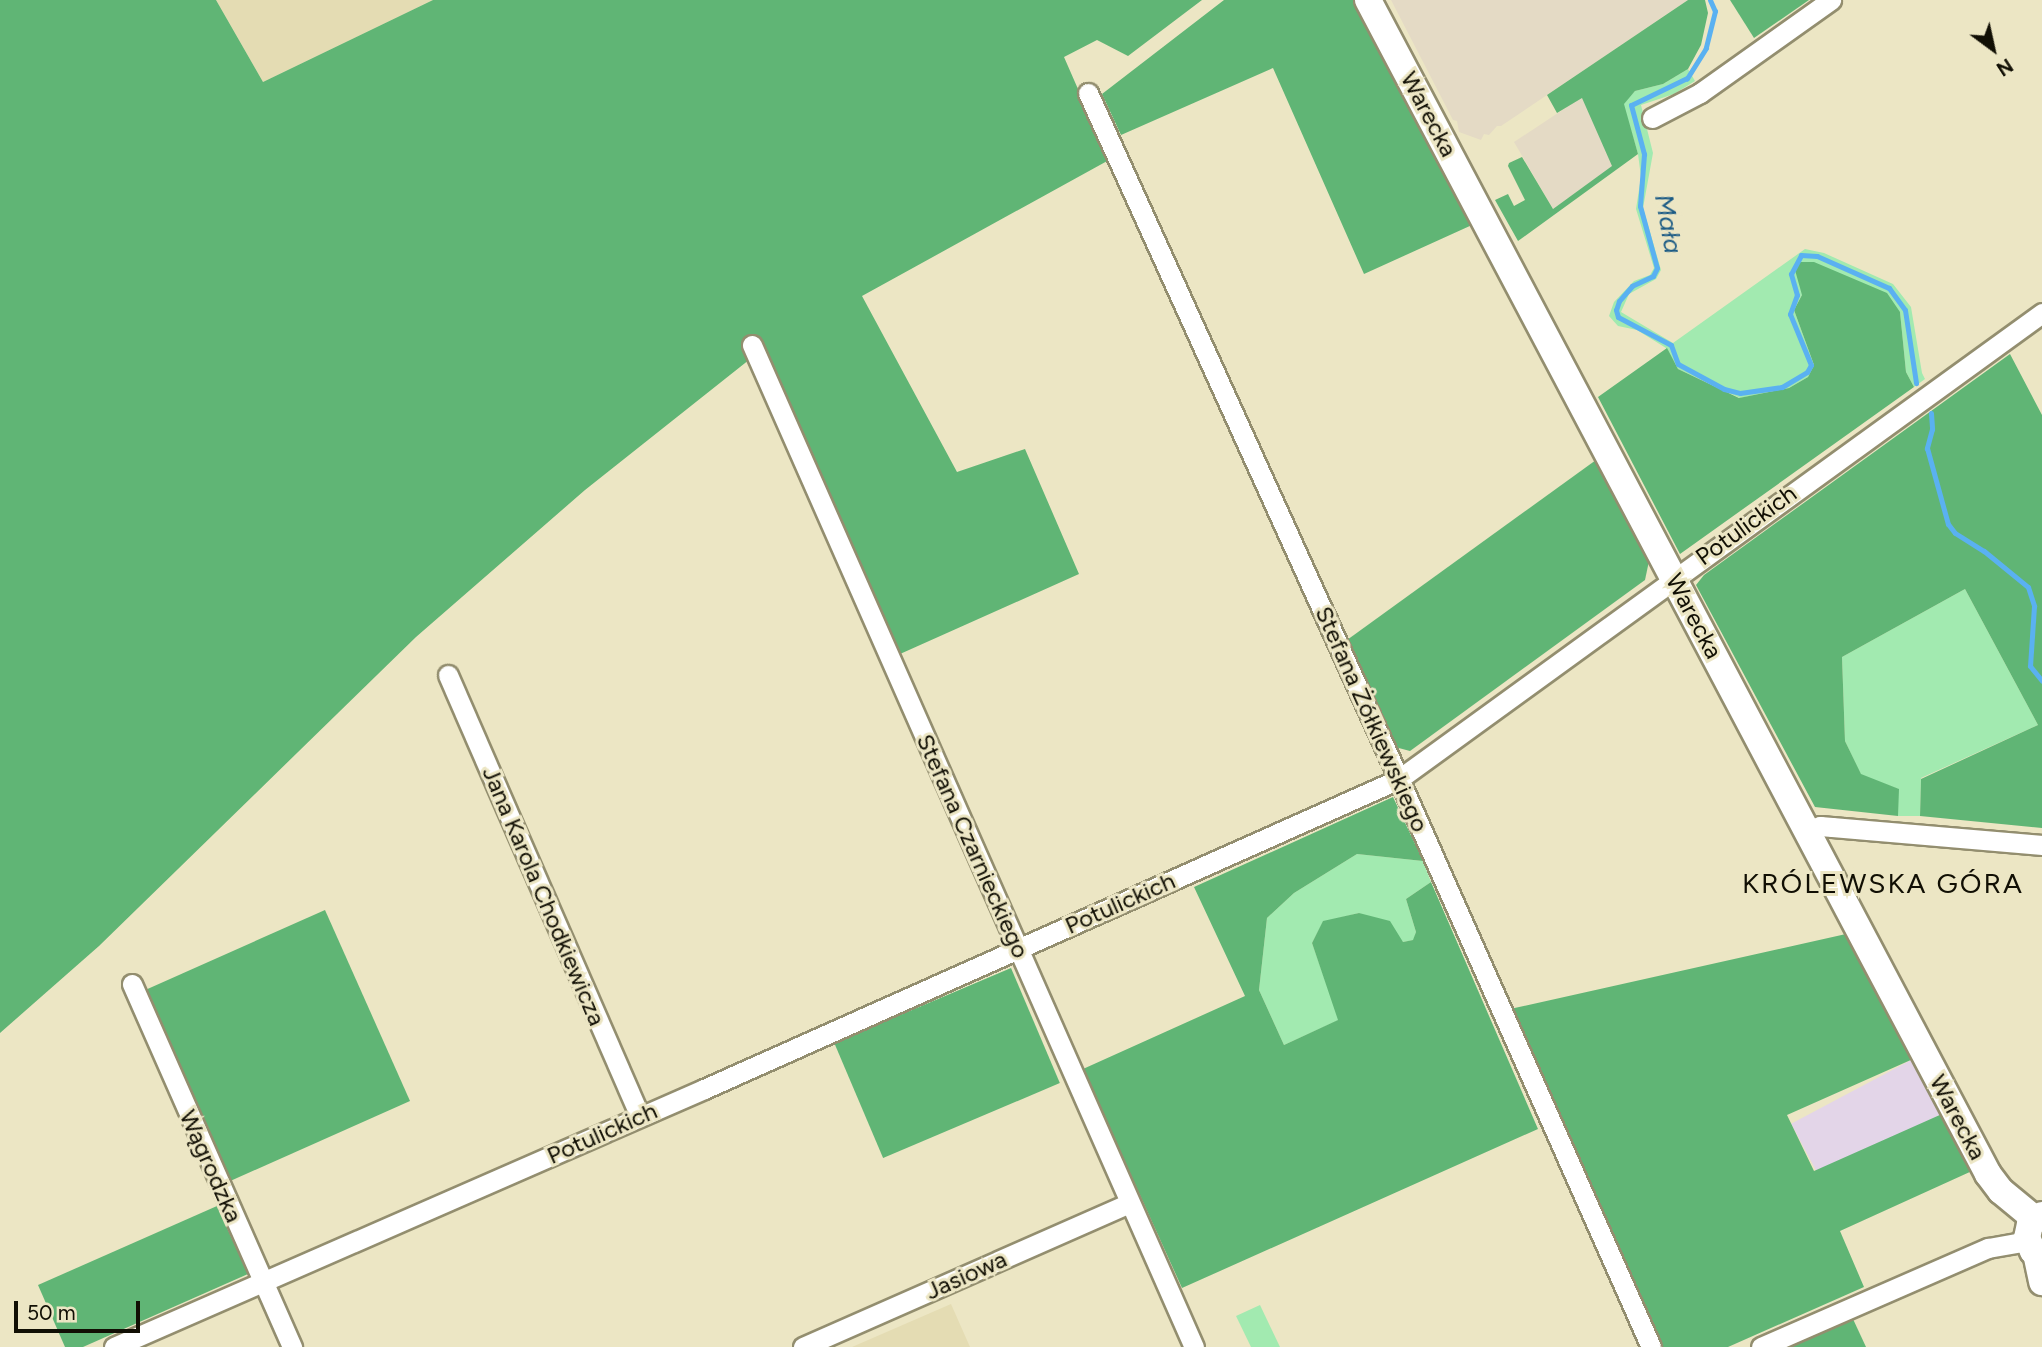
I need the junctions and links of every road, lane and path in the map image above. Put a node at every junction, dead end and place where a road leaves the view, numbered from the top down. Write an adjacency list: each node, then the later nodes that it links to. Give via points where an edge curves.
1 (1368, 0): 7 (street, Warecka)
2 (1831, 0): 4 (street, via 1700,93)
3 (1088, 93): 9 (street, Stefana Żółkiewskiego)
4 (1652, 118)
5 (2042, 313): 7 (street, Potulickich)
6 (752, 345): 12 (street, Stefana Czarnieckiego)
7 (1673, 577): 9 (street, Potulickich); 10 (street, Warecka)
8 (448, 675): 14 (street, Jana Karola Chodkiewicza)
9 (1399, 779): 12 (street, Potulickich); 23 (street, Stefana Żółkiewskiego)
10 (1808, 831): 11 (street, via 1820,826); 16 (street, Warecka, via 1988,1174)
11 (2042, 845)
12 (1018, 948): 14 (street, Potulickich); 15 (street, Stefana Czarnieckiego)
13 (132, 984): 18 (street, Wągrodzka)
14 (640, 1116): 18 (street, Potulickich)
15 (1129, 1203): 21 (street, Jasiowa); 22 (street, Stefana Czarnieckiego)
16 (2037, 1237): 17 (street); 24 (street, via 1989,1248)
17 (2042, 1282)
18 (262, 1283): 19 (street, Potulickich); 20 (street, Wągrodzka)
19 (114, 1347)
20 (292, 1347)
21 (803, 1347)
22 (1194, 1347)
23 (1651, 1347)
24 (1761, 1347)

